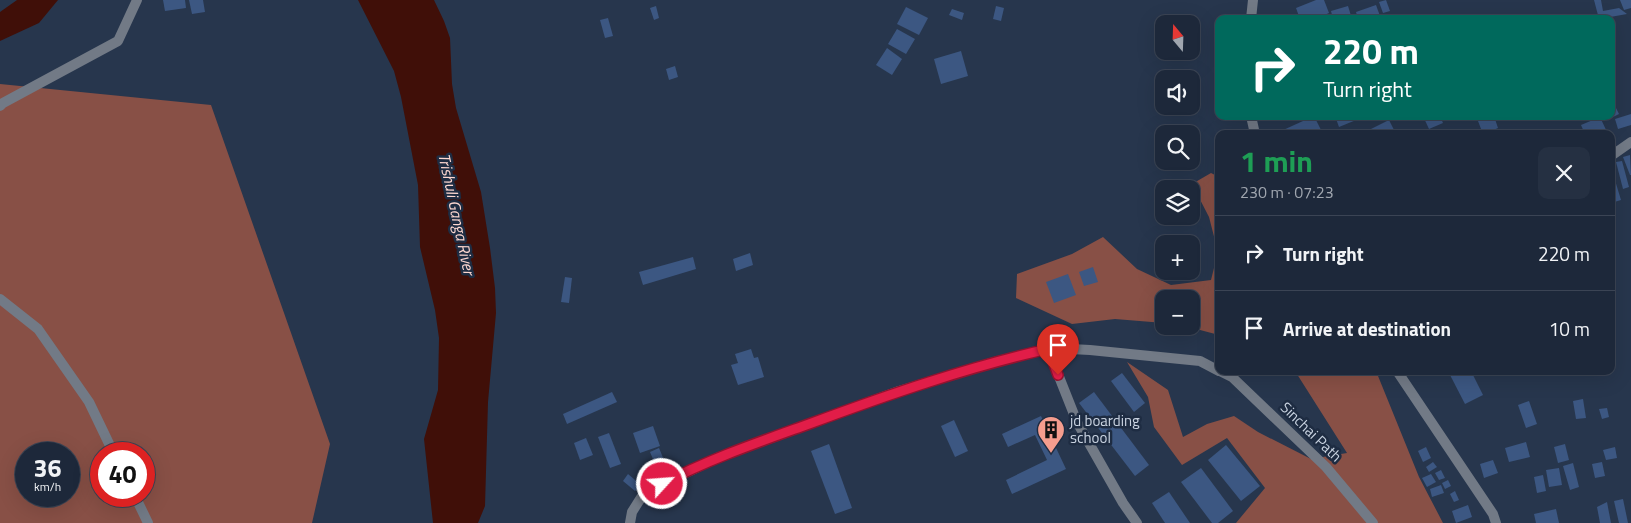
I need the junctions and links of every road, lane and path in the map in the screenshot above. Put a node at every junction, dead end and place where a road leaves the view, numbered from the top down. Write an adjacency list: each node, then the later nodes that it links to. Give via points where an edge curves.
1 (137, 0): 4 (street, via 118,41)
2 (1253, 0): 3 (street)
3 (1251, 15)
4 (0, 106)
5 (1631, 142): 6 (street)
6 (1615, 153)
7 (0, 299): 12 (street, via 38,329 89,402)
8 (1052, 348): 9 (street, Sinchai Path, via 1200,361); 15 (street, Sinchai Path, via 899,391 717,458 644,492 632,512); 16 (street, via 1052,359 1077,422)
9 (1215, 368)
10 (1228, 375): 17 (street, Sinchai Path, via 1326,467)
11 (1400, 375): 18 (street)
12 (108, 442)
13 (140, 507): 14 (street)
14 (148, 523)
15 (630, 523)
16 (1137, 523)
17 (1373, 523)
18 (1496, 523)

